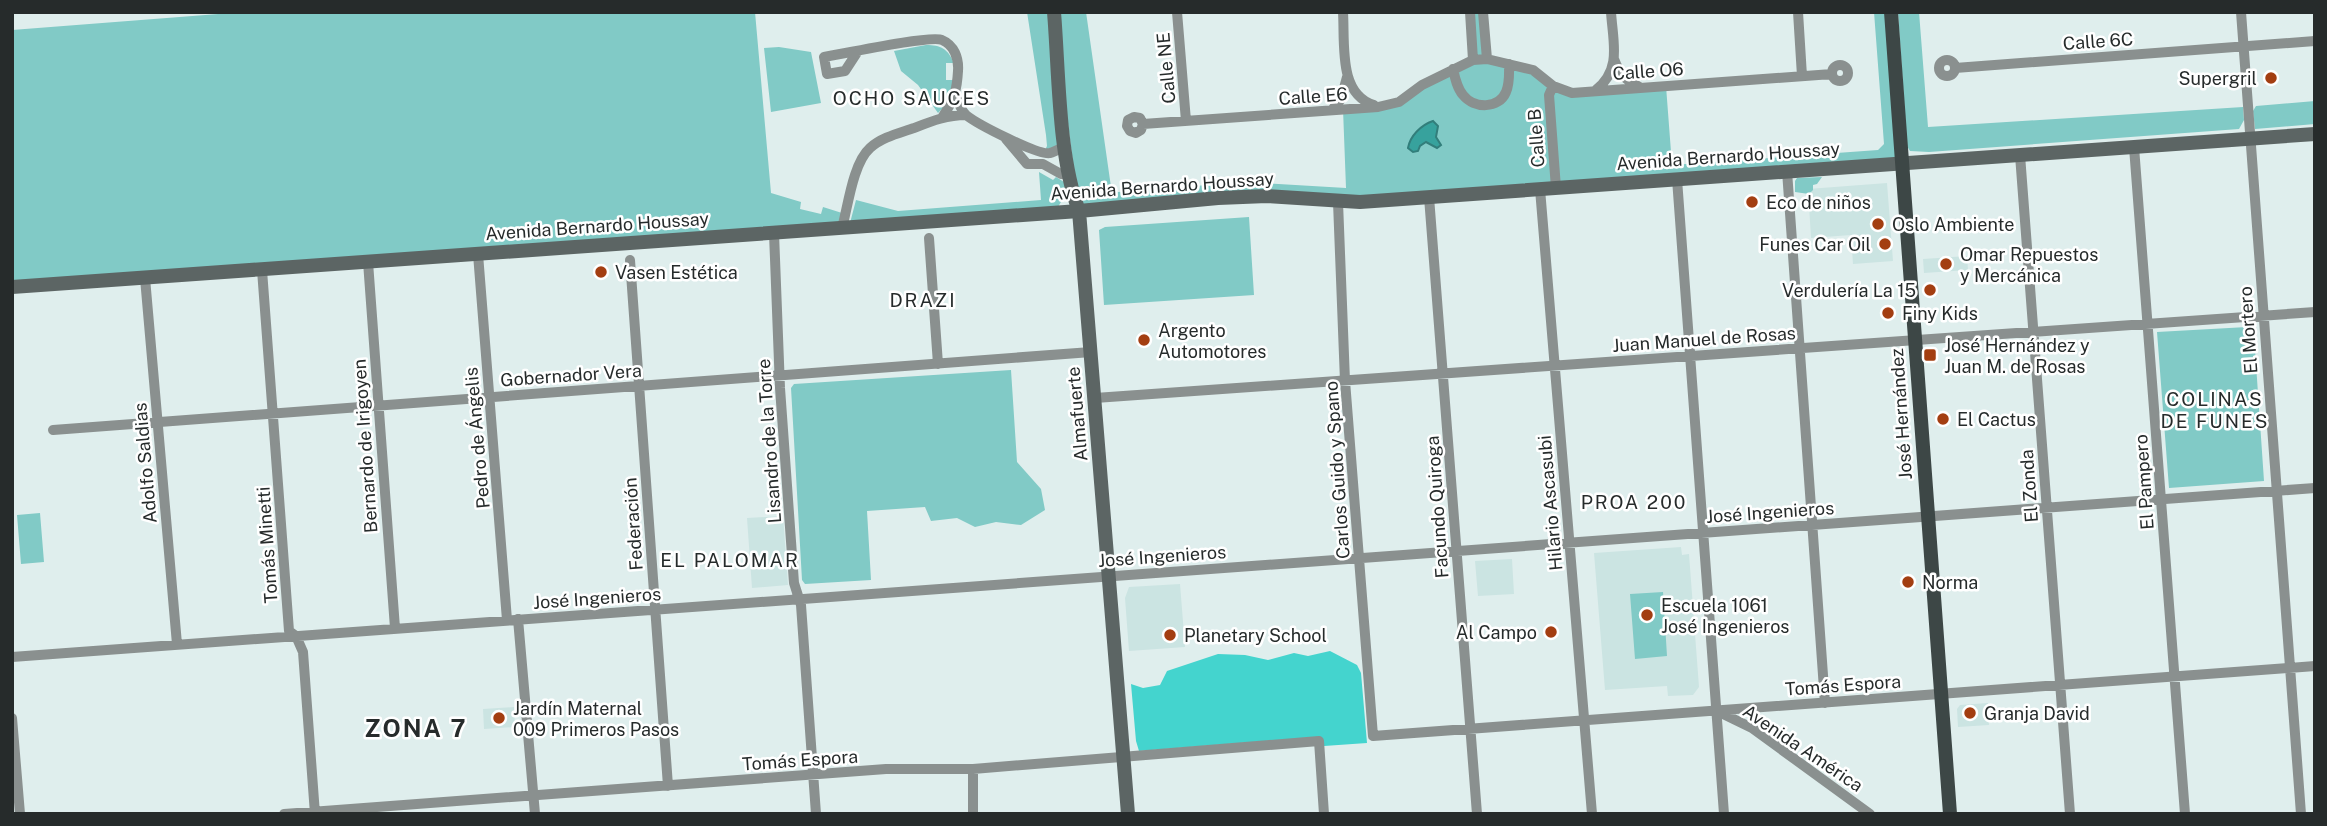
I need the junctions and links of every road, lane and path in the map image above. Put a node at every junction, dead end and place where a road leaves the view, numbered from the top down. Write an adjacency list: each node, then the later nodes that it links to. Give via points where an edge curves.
1 (1054, 12): 35 (main road, Almafuerte)
2 (1177, 12): 30 (street, Calle NE)
3 (1343, 12): 21 (street)
4 (1470, 12): 15 (street)
5 (1483, 12): 14 (street)
6 (1611, 12): 13 (street)
7 (1798, 12): 20 (street)
8 (1891, 12): 39 (main road, José Hernández)
9 (2241, 12): 11 (street, El Mortero)
10 (2315, 41): 11 (street, Calle 6C)
11 (2244, 46): 17 (street, Calle 6C); 34 (street, El Mortero)
12 (858, 51): 25 (street, via 940,39 955,52)
13 (1614, 58): 23 (street, via 1620,73); 24 (street, via 1612,72)
14 (1487, 59): 15 (street, Calle O6); 16 (street, Calle O6)
15 (1473, 60): 18 (street, Calle E6)
16 (1508, 64): 18 (street, via 1506,91 1489,105 1471,103 1464,97); 22 (street, Calle O6, via 1533,70)
17 (1955, 68)
18 (1453, 69): 26 (street, Calle E6, via 1399,102)
19 (1832, 74): 20 (street, Calle O6)
20 (1802, 76): 23 (street, Calle O6)
21 (1347, 77): 26 (street, via 1353,93); 27 (street, via 1341,99)
22 (1553, 86): 24 (street, Calle O6, via 1572,93); 44 (street, Calle B, via 1549,94)
23 (1642, 87): 24 (street, Calle O6)
24 (1595, 91)
25 (956, 96): 28 (street); 29 (street)
26 (1377, 107): 27 (street, Calle E6)
27 (1332, 110): 30 (street, Calle E6)
28 (966, 115): 29 (street); 33 (street)
29 (943, 116): 49 (street, via 869,149 854,180)
30 (1186, 121): 31 (street, Calle E6)
31 (1143, 124)
32 (2315, 134): 34 (main road, Avenida Bernardo Houssay)
33 (1006, 138): 37 (street); 40 (street, via 1027,164)
34 (2249, 139): 36 (main road, Avenida Bernardo Houssay); 59 (street, El Mortero)
35 (1065, 146): 37 (street); 42 (main road, Almafuerte)
36 (2134, 147): 38 (main road, Avenida Bernardo Houssay); 60 (street, El Pampero)
37 (1050, 153): 40 (street)
38 (2020, 155): 39 (main road, Avenida Bernardo Houssay); 61 (street, El Zonda)
39 (1902, 163): 41 (main road, Avenida Bernardo Houssay); 62 (main road, José Hernández)
40 (1043, 164): 42 (street)
41 (1787, 171): 43 (main road, Avenida Bernardo Houssay); 63 (street)
42 (1069, 174): 48 (main road, Almafuerte)
43 (1677, 179): 44 (main road, Avenida Bernardo Houssay); 65 (street)
44 (1556, 188): 45 (main road, Avenida Bernardo Houssay)
45 (1540, 189): 46 (main road, Avenida Bernardo Houssay); 67 (street, Hilario Ascasubi)
46 (1429, 197): 47 (main road, Avenida Bernardo Houssay); 68 (street, Facundo Quiroga)
47 (1338, 202): 48 (main road, Avenida Bernardo Houssay, via 1243,197); 70 (street, Carlos Guido y Spano)
48 (1079, 211): 49 (main road, Avenida Bernardo Houssay); 64 (main road, Almafuerte)
49 (842, 228): 50 (main road, Avenida Bernardo Houssay)
50 (774, 233): 52 (main road, Avenida Bernardo Houssay); 69 (street, Lisandro de la Torre)
51 (929, 238): 66 (street)
52 (478, 254): 54 (main road, Avenida Bernardo Houssay); 72 (street, Pedro de Ángelis)
53 (630, 260): 71 (street, Federación)
54 (368, 262): 55 (main road, Avenida Bernardo Houssay); 74 (street, Bernardo de Irigoyen)
55 (262, 270): 56 (main road, Avenida Bernardo Houssay); 75 (street, Tomás Minetti)
56 (145, 278): 57 (main road, Avenida Bernardo Houssay); 76 (street, Adolfo Saldias)
57 (12, 287)
58 (2315, 312): 59 (street, Juan Manuel de Rosas)
59 (2263, 316): 60 (street, Juan Manuel de Rosas); 79 (street, El Mortero)
60 (2148, 324): 61 (street, Juan Manuel de Rosas); 80 (street, El Pampero)
61 (2033, 332): 62 (street, Juan Manuel de Rosas); 81 (street, El Zonda)
62 (1915, 340): 63 (street, Juan Manuel de Rosas); 82 (main road, José Hernández)
63 (1800, 348): 65 (street, Juan Manuel de Rosas); 83 (street)
64 (1091, 352): 66 (street, Gobernador Vera); 73 (main road, Almafuerte)
65 (1690, 356): 67 (street, Juan Manuel de Rosas); 84 (street)
66 (938, 364): 69 (street, Gobernador Vera)
67 (1555, 366): 68 (street, Juan Manuel de Rosas); 85 (street, Hilario Ascasubi)
68 (1443, 374): 70 (street, Juan Manuel de Rosas); 86 (street, Facundo Quiroga)
69 (780, 375): 71 (street, Gobernador Vera); 89 (street, Lisandro de la Torre, via 794,583)
70 (1345, 381): 73 (street, Juan Manuel de Rosas); 87 (street, Carlos Guido y Spano)
71 (639, 386): 72 (street, Gobernador Vera); 90 (street, Federación)
72 (489, 397): 74 (street, Gobernador Vera); 92 (street, Pedro de Ángelis)
73 (1095, 398): 88 (main road, Almafuerte)
74 (378, 406): 75 (street, Gobernador Vera); 93 (street, Bernardo de Irigoyen)
75 (273, 414): 76 (street, Gobernador Vera); 94 (street, Tomás Minetti, via 289,631)
76 (158, 422): 77 (street, Gobernador Vera); 95 (street, Adolfo Saldias)
77 (53, 430)
78 (2315, 488): 79 (street, José Ingenieros)
79 (2276, 491): 80 (street, José Ingenieros); 98 (street, El Mortero)
80 (2161, 499): 81 (street, José Ingenieros); 99 (street, El Pampero)
81 (2046, 507): 82 (street, José Ingenieros); 100 (street, El Zonda)
82 (1928, 516): 83 (street, José Ingenieros); 101 (main road, José Hernández)
83 (1812, 524): 84 (street, José Ingenieros); 102 (street)
84 (1703, 532): 85 (street, José Ingenieros); 103 (street)
85 (1569, 542): 86 (street, José Ingenieros); 105 (street, Hilario Ascasubi)
86 (1456, 550): 87 (street, José Ingenieros); 106 (street, Facundo Quiroga)
87 (1359, 558): 88 (street, José Ingenieros); 107 (street, Carlos Guido y Spano)
88 (1109, 576): 89 (street, José Ingenieros); 108 (main road, Almafuerte)
89 (799, 599): 90 (street, José Ingenieros); 110 (street, Lisandro de la Torre)
90 (655, 609): 91 (street, José Ingenieros); 111 (street, Federación)
91 (518, 619): 92 (street, José Ingenieros); 112 (street)
92 (507, 620): 93 (street, José Ingenieros)
93 (395, 628): 94 (street, José Ingenieros)
94 (296, 636): 95 (street, José Ingenieros); 113 (street, Tomás Minetti, via 303,652)
95 (177, 645): 96 (street, José Ingenieros)
96 (12, 657)
97 (2315, 666): 98 (street, Tomás Espora)
98 (2291, 667): 99 (street, Tomás Espora); 128 (street, El Mortero)
99 (2174, 676): 100 (street, Tomás Espora); 127 (street, El Pampero)
100 (2060, 685): 101 (street, Tomás Espora); 126 (street, El Zonda)
101 (1941, 694): 102 (street, Tomás Espora); 125 (main road, José Hernández)
102 (1825, 703): 103 (street, Tomás Espora)
103 (1717, 711): 105 (street, Tomás Espora); 123 (street); 124 (street, Avenida América, via 1752,728)
104 (12, 718): 114 (street)
105 (1584, 720): 106 (street, Tomás Espora); 122 (street, Hilario Ascasubi)
106 (1470, 729): 107 (street, Tomás Espora); 121 (street, Facundo Quiroga)
107 (1373, 736)
108 (1124, 757): 109 (street, Tomás Espora); 119 (main road, Almafuerte); 120 (street, Tomás Espora, via 1319,741)
109 (973, 769): 110 (street, Tomás Espora); 118 (street)
110 (813, 775): 111 (street, Tomás Espora); 117 (street, Lisandro de la Torre)
111 (668, 786): 112 (street, Tomás Espora)
112 (533, 796): 113 (street, Tomás Espora); 116 (street)
113 (315, 813): 115 (street, Tomás Espora)
114 (20, 814)
115 (284, 814)
116 (535, 814)
117 (816, 814)
118 (973, 814)
119 (1128, 814)
120 (1324, 814)
121 (1477, 814)
122 (1592, 814)
123 (1724, 814)
124 (1870, 814)
125 (1951, 814)
126 (2070, 814)
127 (2185, 814)
128 (2301, 814)

